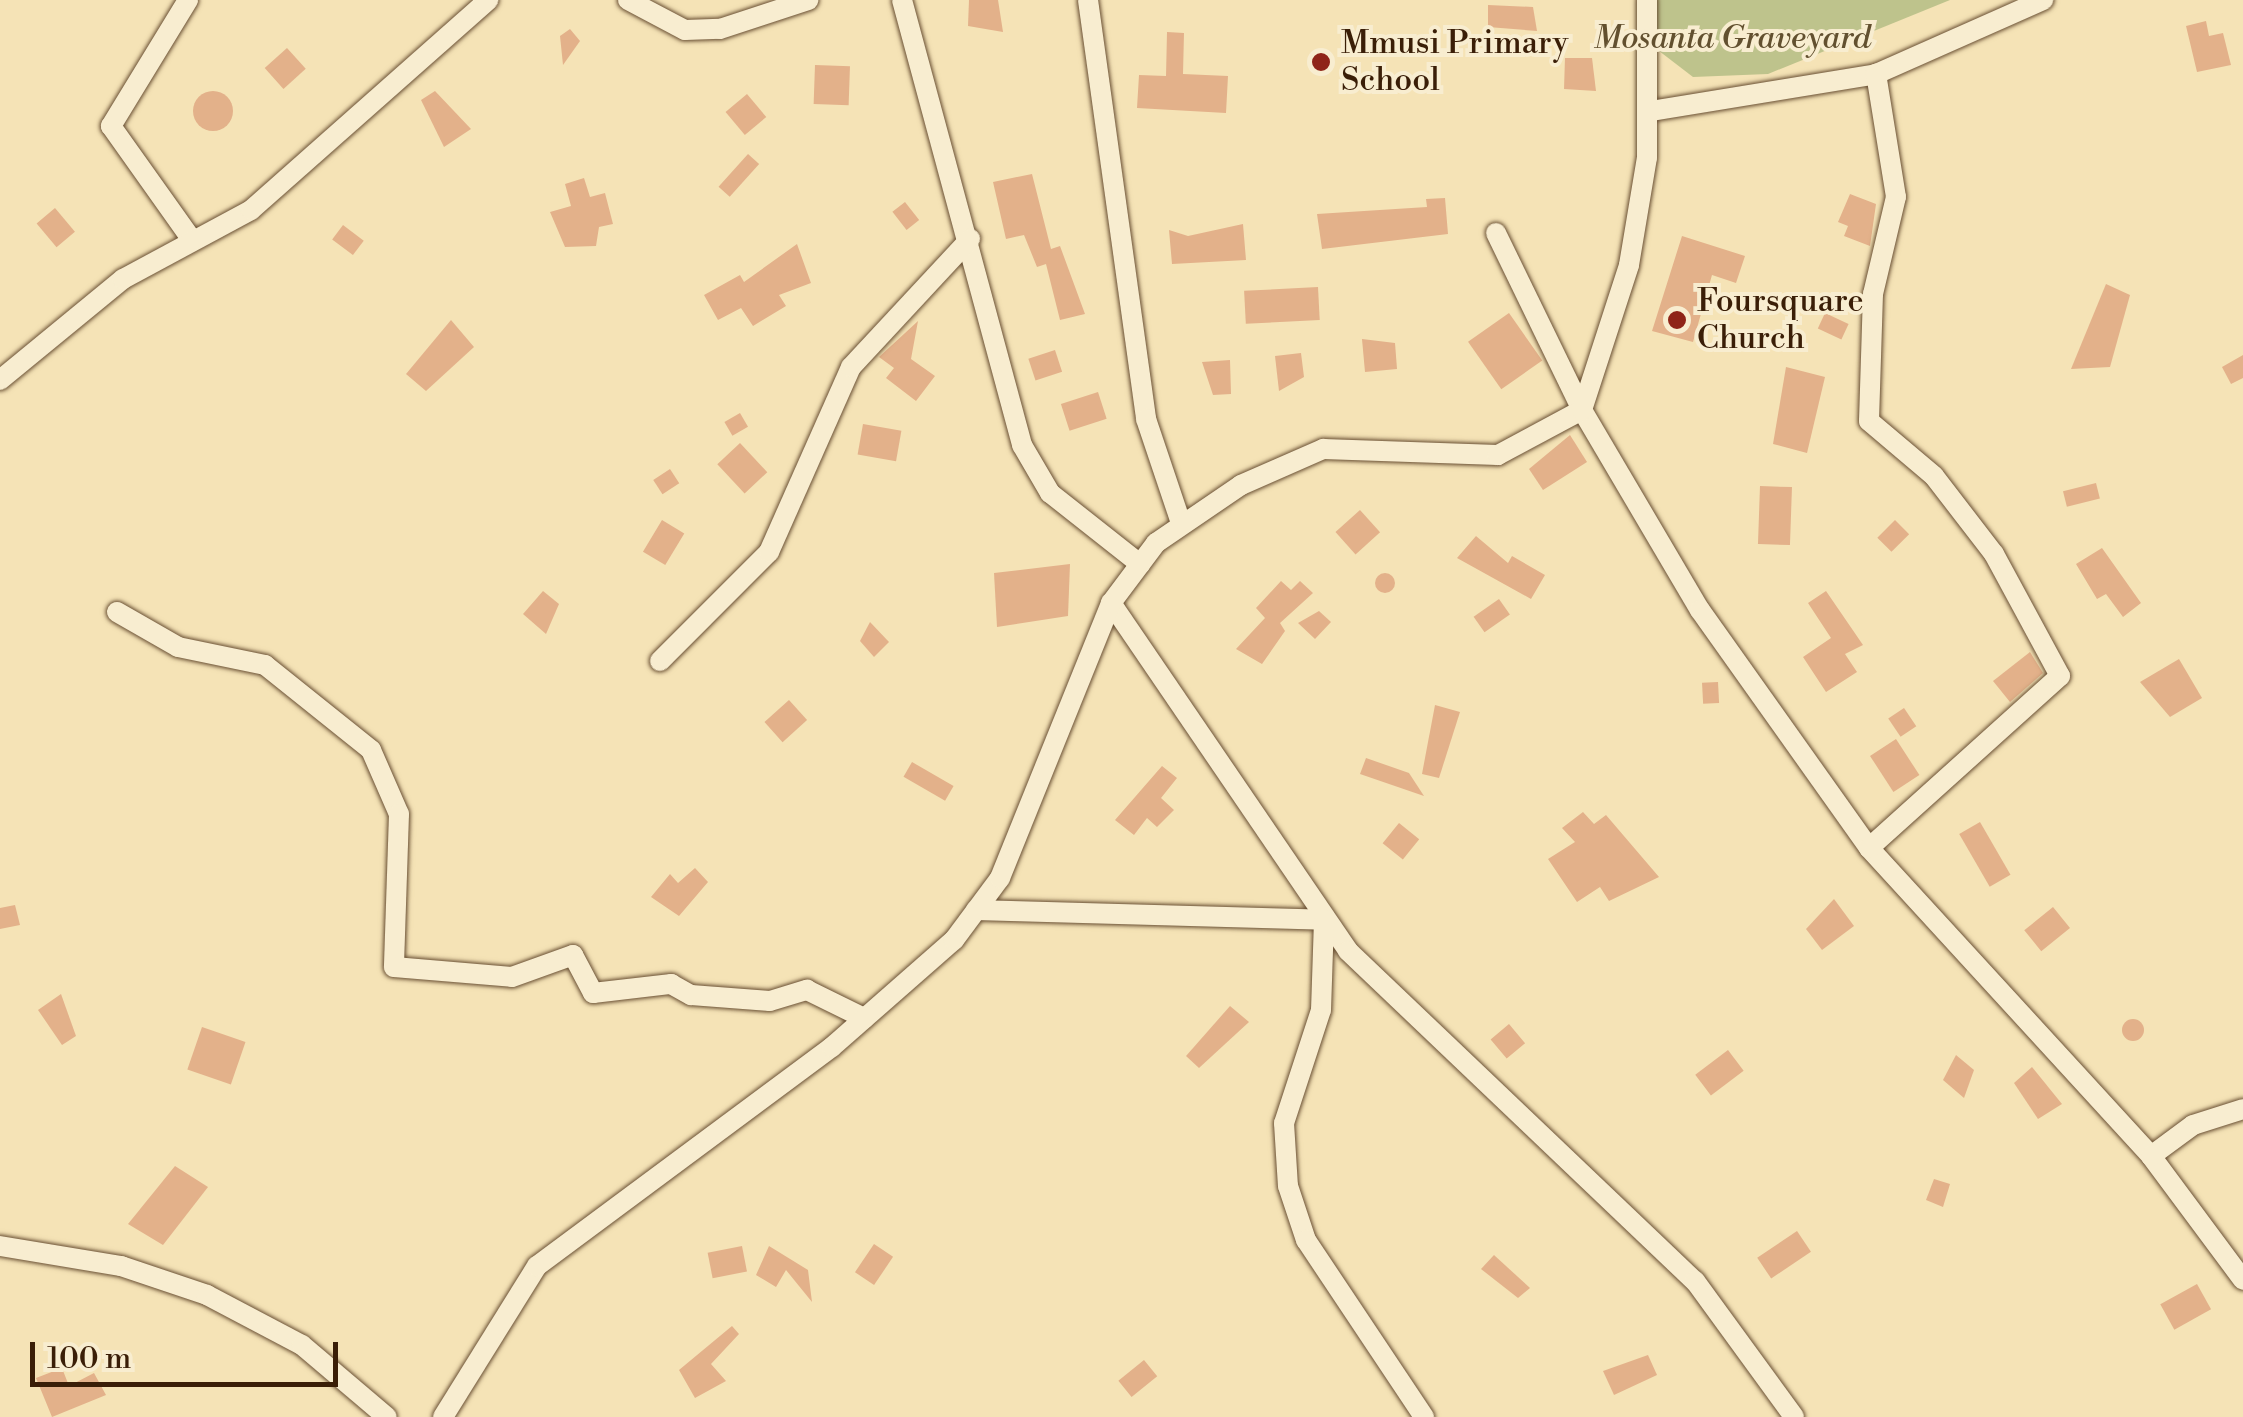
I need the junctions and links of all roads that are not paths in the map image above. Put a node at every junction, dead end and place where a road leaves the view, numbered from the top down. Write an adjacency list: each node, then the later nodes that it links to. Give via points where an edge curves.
1 (188, 0): 12 (street, via 111,126)
2 (488, 0): 12 (street, via 251,210)
3 (628, 0): 4 (street, via 684,30 720,29)
4 (808, 0)
5 (902, 0): 13 (street)
6 (1088, 0): 16 (street, via 1146,419)
7 (1648, 0): 10 (street)
8 (2042, 0): 9 (street)
9 (1876, 74): 10 (street); 21 (street, via 1896,197 1873,294 1869,421 1885,444 1934,476 1994,554 2060,676)
10 (1651, 111): 15 (street, via 1629,266)
11 (1496, 233): 15 (street)
12 (190, 238): 14 (street)
13 (970, 239): 17 (street, via 1022,445 1050,493); 20 (street, via 851,368 769,552)
14 (0, 380)
15 (1582, 410): 16 (street, via 1498,454 1323,449); 21 (street, via 1700,610)
16 (1181, 523): 17 (street)
17 (1140, 564): 18 (street)
18 (1111, 603): 22 (street, via 1000,878); 23 (street)
19 (117, 612): 24 (street, via 178,647 265,665 371,750 400,814 394,967 512,977 572,955 593,993 671,984 691,996 770,1001 807,990)
20 (660, 661)
21 (1870, 848): 26 (street)
22 (976, 910): 23 (street); 24 (street)
23 (1324, 920): 31 (street, via 1321,1010 1284,1123 1288,1186 1306,1240); 32 (street, via 1424,1032 1695,1282)
24 (864, 1018): 30 (street, via 537,1266)
25 (2243, 1108): 26 (street, via 2193,1124)
26 (2151, 1156): 28 (street)
27 (0, 1246): 29 (street, via 121,1266 207,1295 302,1345)
28 (2243, 1280)
29 (387, 1417)
30 (443, 1417)
31 (1424, 1417)
32 (1794, 1417)

